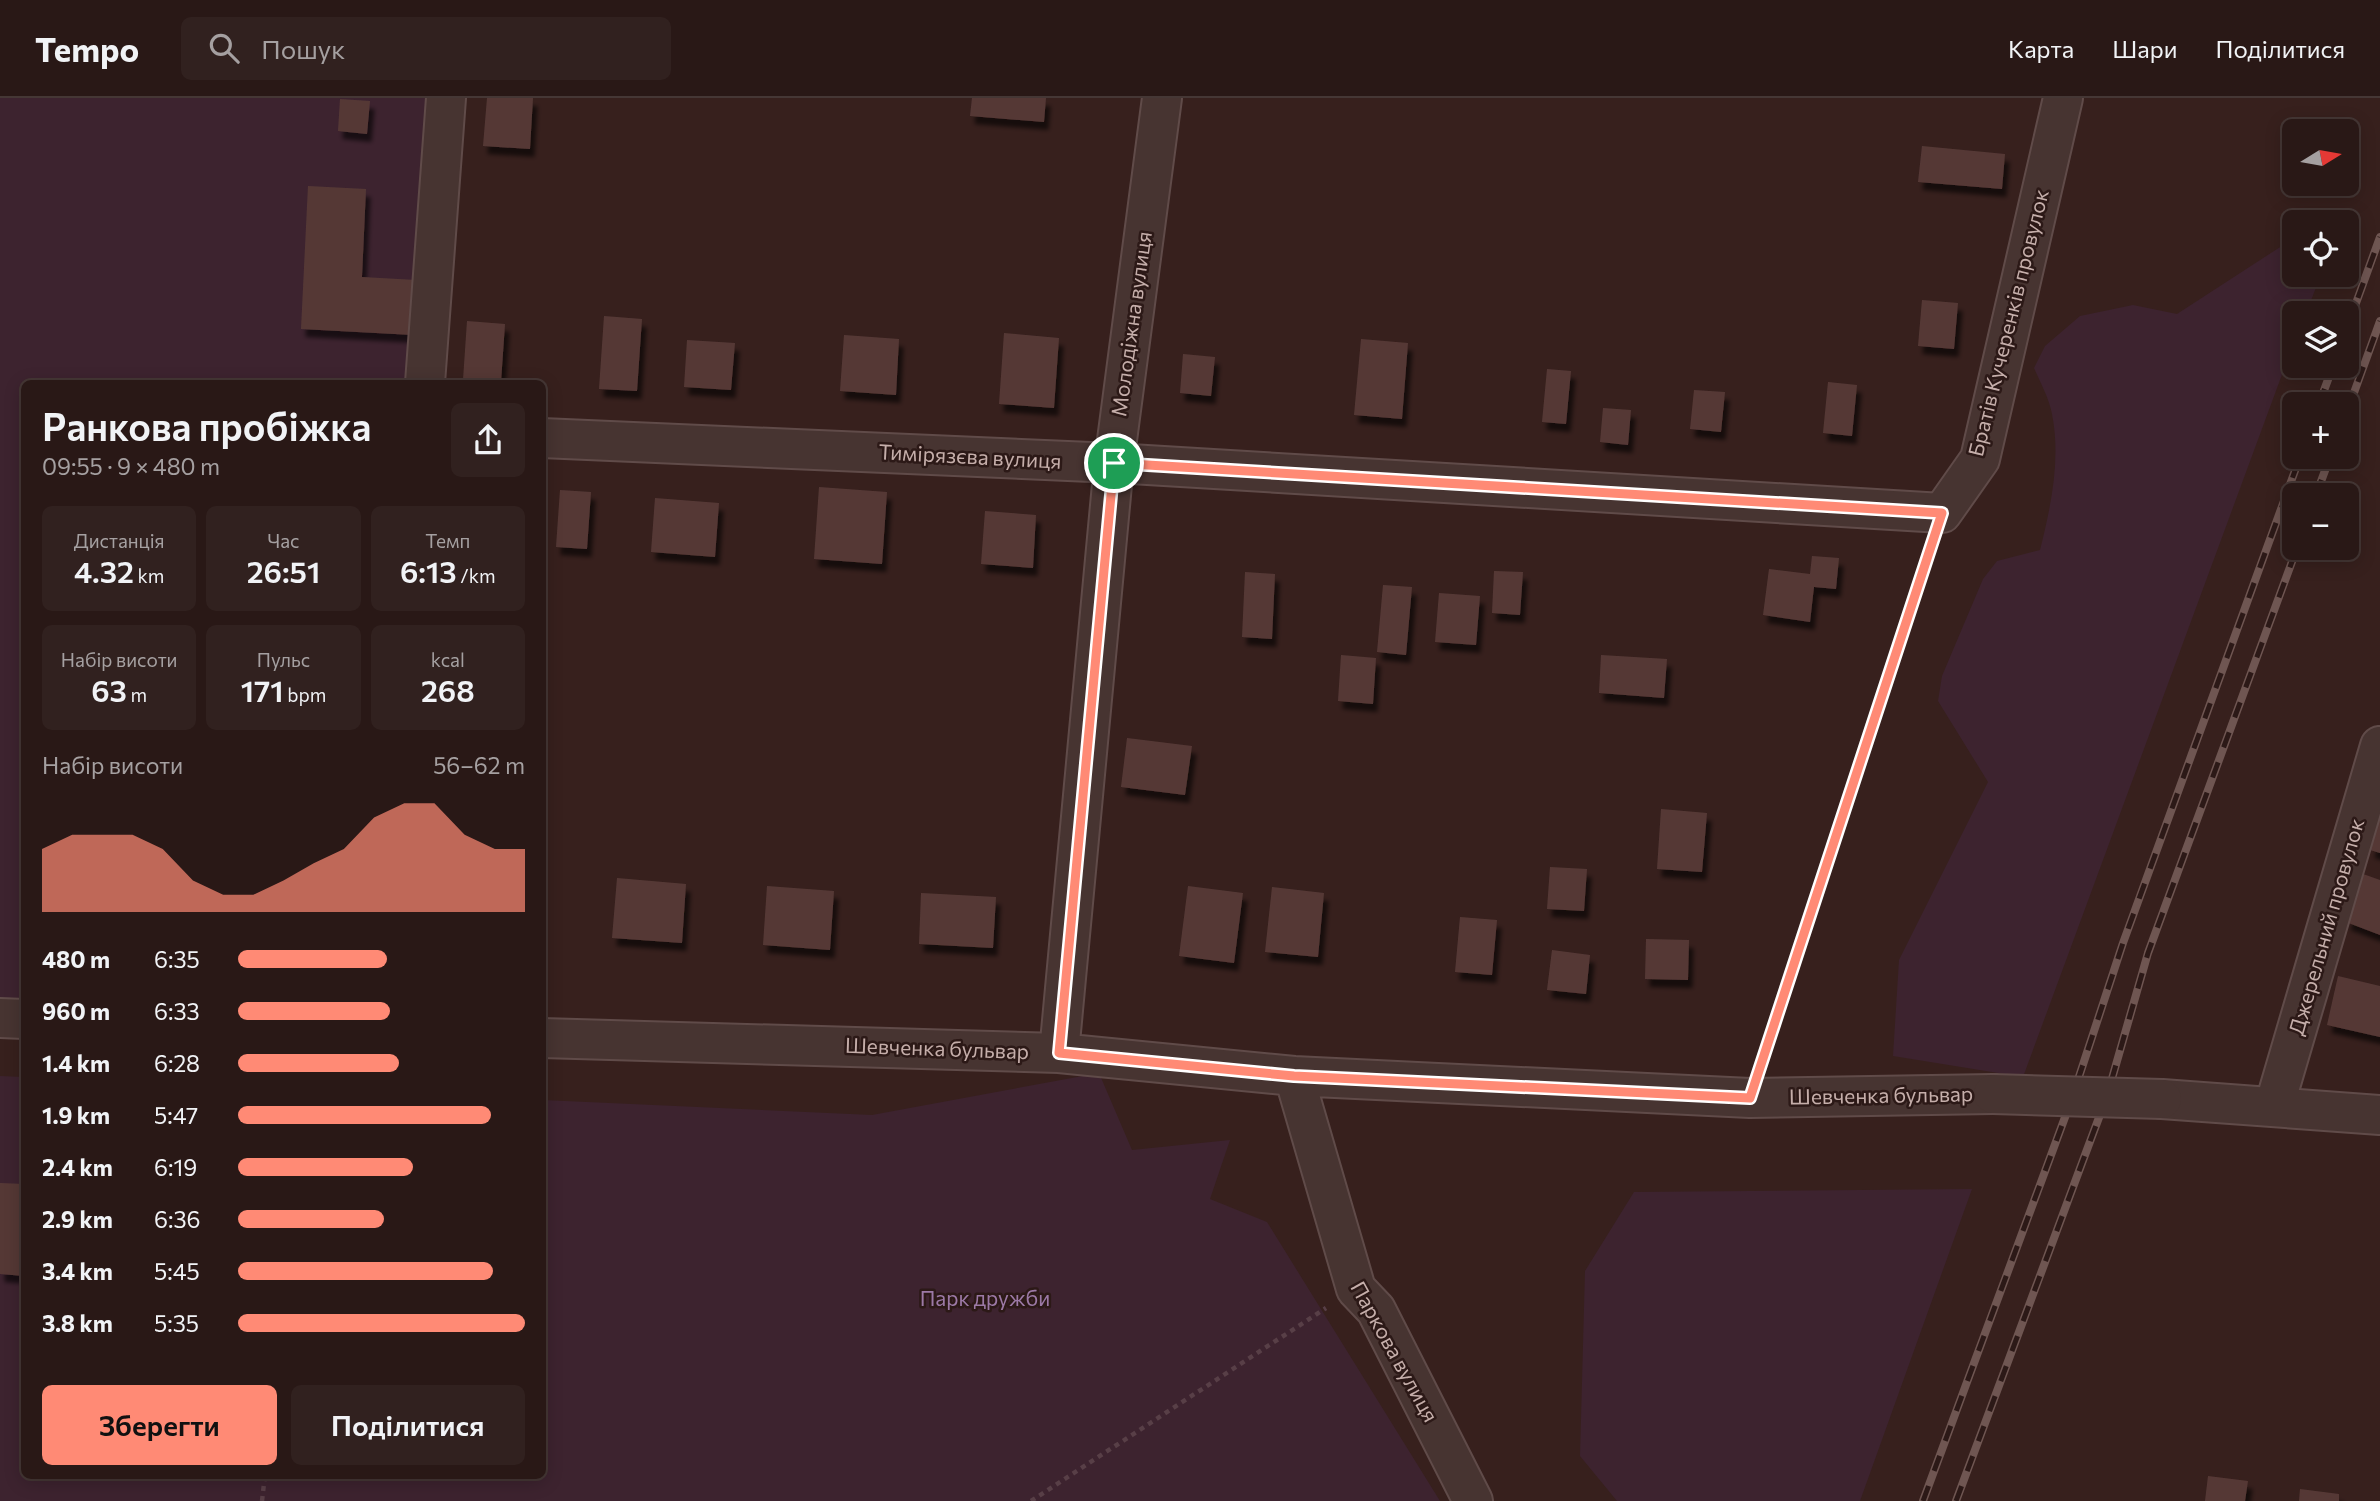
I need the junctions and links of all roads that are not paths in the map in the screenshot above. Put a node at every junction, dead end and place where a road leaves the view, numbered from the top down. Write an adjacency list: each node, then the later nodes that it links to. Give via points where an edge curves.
1 (446, 98): 4 (street)
2 (1162, 98): 6 (street, Молодіжна вулиця)
3 (2063, 98): 7 (street, Братів Кучеренків провулок, via 1980,459)
4 (425, 380)
5 (546, 438): 6 (street, Тимірязєва вулиця)
6 (1114, 463): 7 (street, Тимірязєва вулиця); 12 (street, Молодіжна вулиця)
7 (1942, 513)
8 (2380, 746): 14 (street, Джерельний провулок)
9 (0, 1018): 10 (street)
10 (21, 1019)
11 (546, 1038): 12 (street, Шевченка бульвар)
12 (1059, 1053): 13 (street, Шевченка бульвар)
13 (1294, 1076): 14 (street, Шевченка бульвар, bridge, via 1750,1098 1993,1094); 16 (street, Паркова вулиця, via 1356,1289 1376,1310)
14 (2274, 1107): 15 (street, Шевченка бульвар)
15 (2380, 1115)
16 (1473, 1501)

